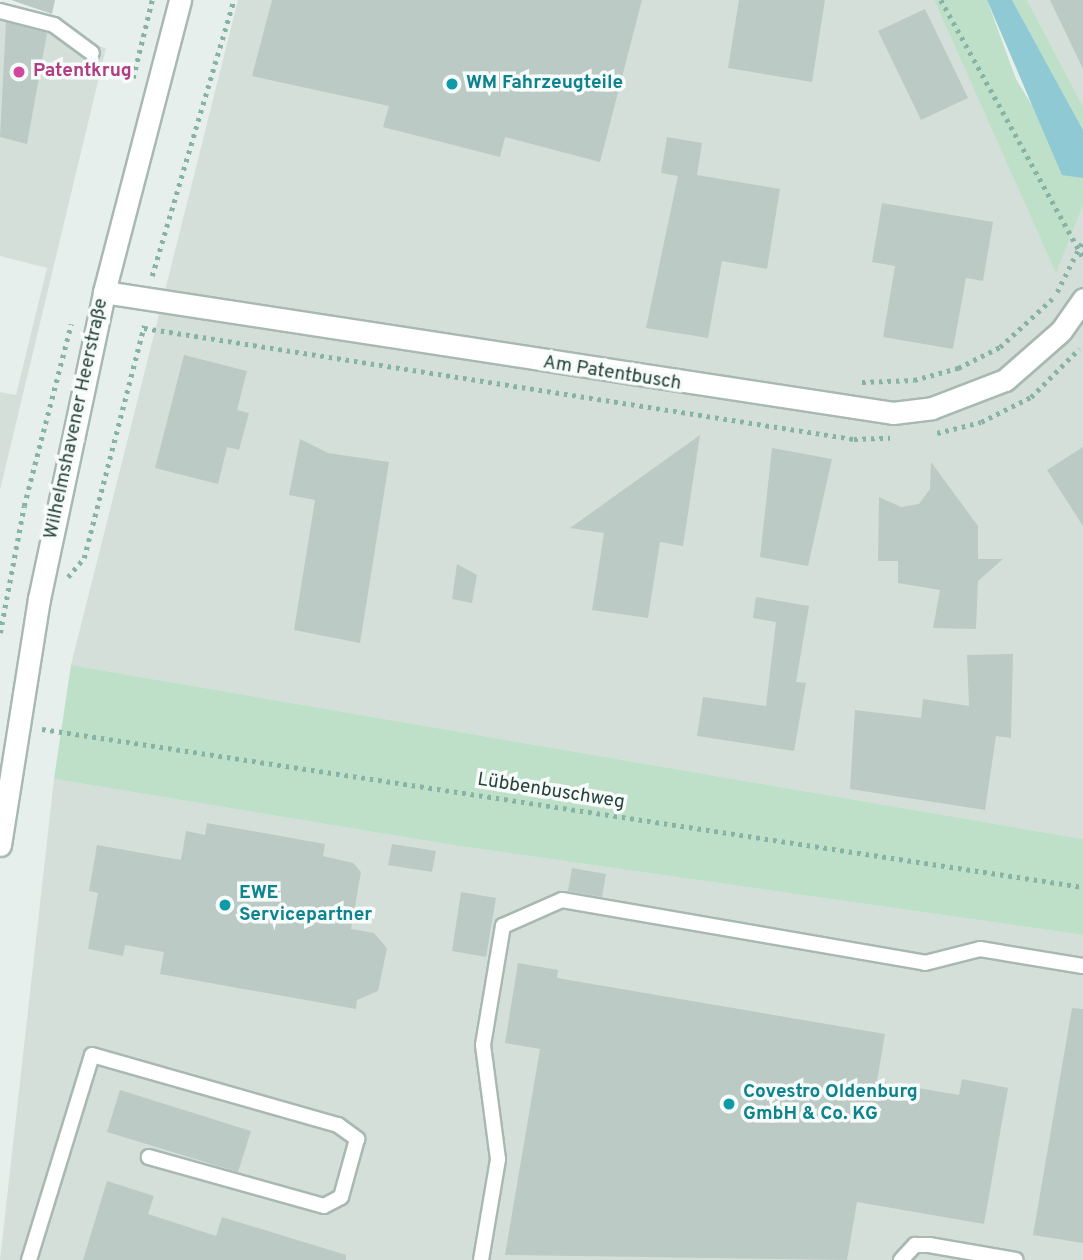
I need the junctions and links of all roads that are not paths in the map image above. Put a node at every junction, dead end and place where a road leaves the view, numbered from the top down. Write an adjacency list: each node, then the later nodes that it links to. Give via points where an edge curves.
1 (180, 0): 4 (street, Wilhelmshavener Heerstraße)
2 (0, 10): 3 (lane, via 54,25)
3 (92, 53)
4 (104, 292): 5 (street, Am Patentbusch, via 149,303 893,413 932,408 1005,380 1061,331); 6 (street, Wilhelmshavener Heerstraße, via 16,725)
5 (1083, 299)
6 (0, 845)
7 (1083, 966): 10 (lane, via 980,949 925,963 562,900 503,926 482,1045 498,1159)
8 (149, 1157): 9 (lane, via 324,1206 341,1197 357,1139 338,1125 92,1055)
9 (29, 1260)
10 (481, 1260)
11 (901, 1260): 12 (lane, via 915,1245 929,1245)
12 (1016, 1260)

